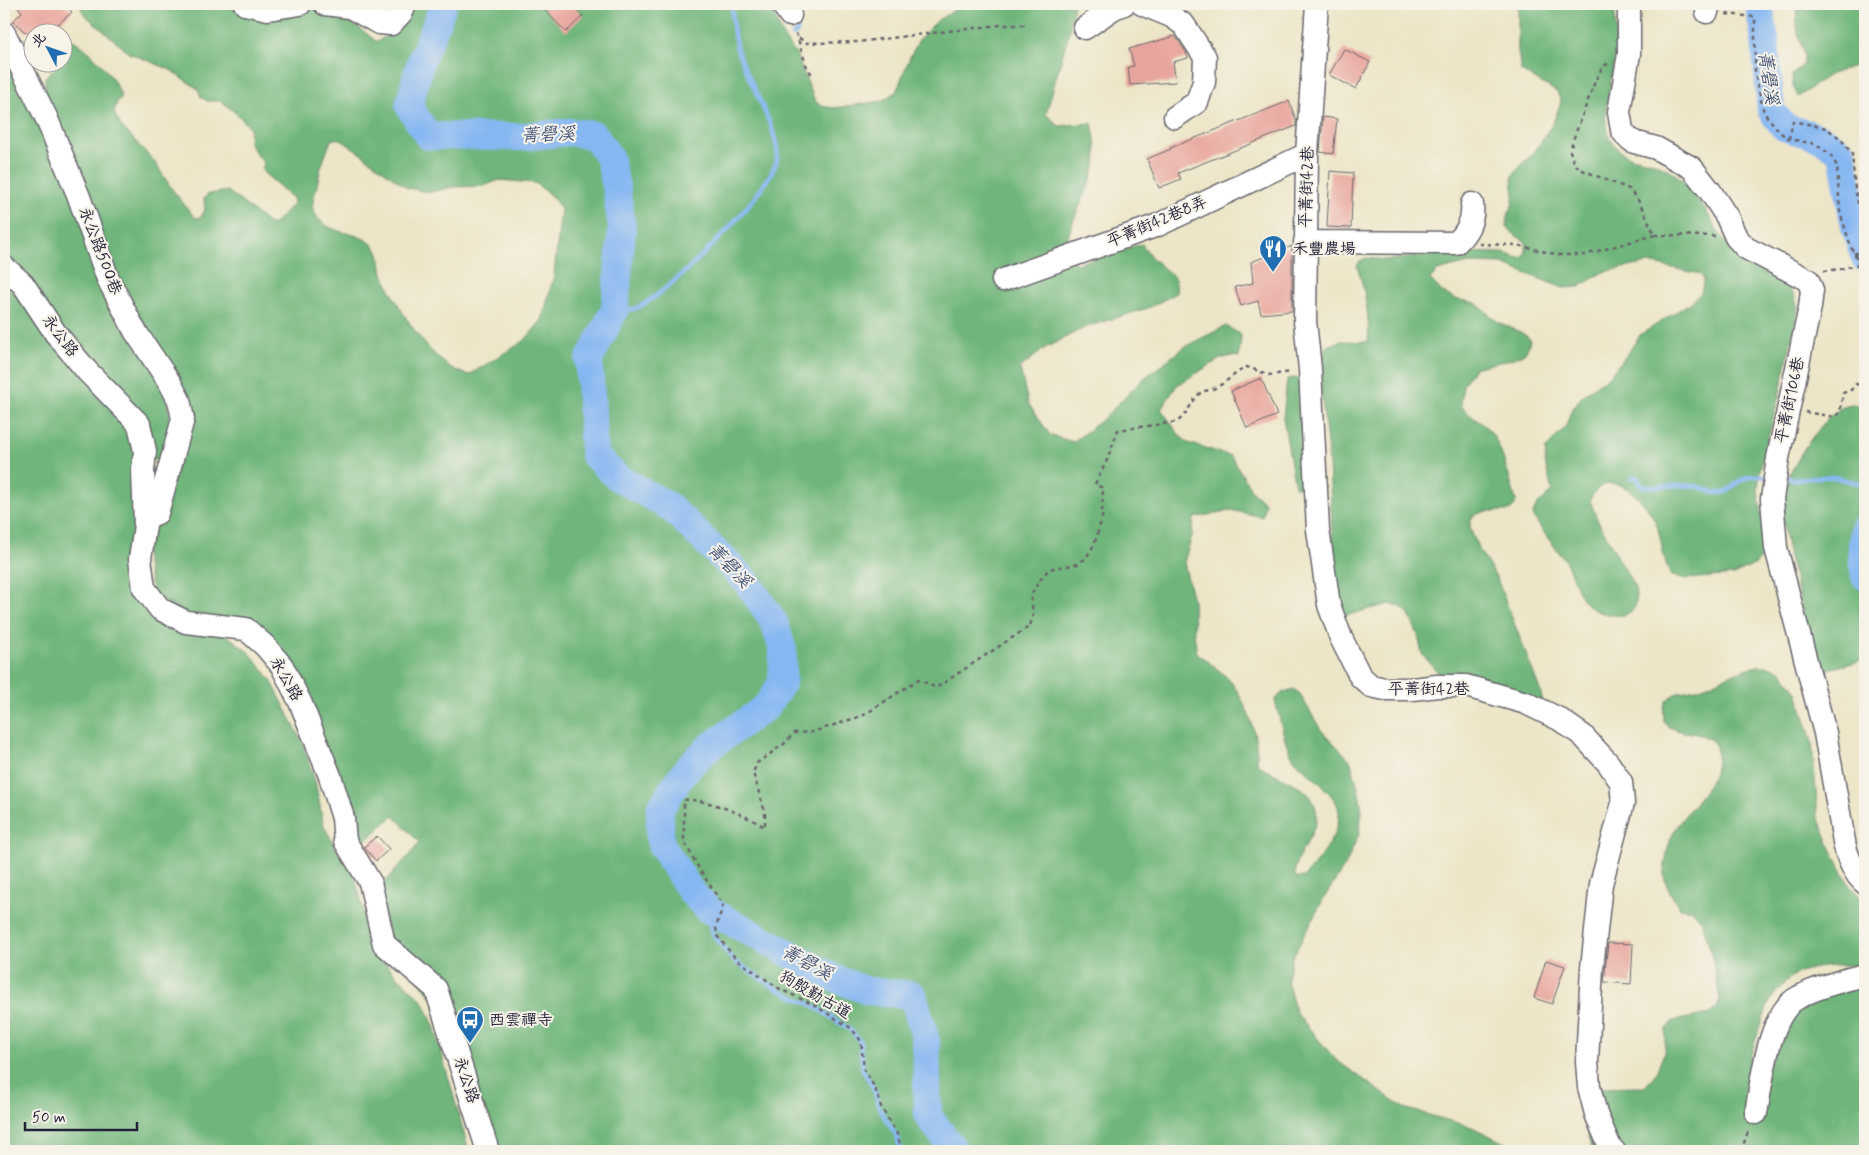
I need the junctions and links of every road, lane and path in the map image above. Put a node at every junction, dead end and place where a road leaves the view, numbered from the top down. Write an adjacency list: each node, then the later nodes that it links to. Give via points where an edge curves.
1 (245, 4): 2 (street, via 268,9)
2 (300, 4)
3 (325, 4): 8 (street)
4 (1124, 4): 12 (street)
5 (1142, 4): 16 (street, via 1184,25 1205,57 1204,82 1197,102)
6 (1317, 4): 18 (street, 平菁街42巷)
7 (1629, 4): 14 (street)
8 (350, 6): 9 (street, via 379,23 391,24)
9 (404, 8)
10 (1708, 8): 17 (path, via 1755,17 1755,73 1764,114)
11 (1025, 24): 15 (path, via 857,42 807,43 799,38 802,56)
12 (1085, 28)
13 (4, 33): 38 (street, 永公路500巷, via 46,117 79,196 108,279 135,331 179,400 183,419 157,513)
14 (1629, 54): 23 (path, via 1603,66 1570,151 1580,169 1628,190 1638,200); 24 (street, via 1620,112 1622,130 1634,142 1656,148 1692,168 1727,217)
15 (812, 75)
16 (1175, 117)
17 (1789, 139): 20 (path, via 1793,122 1826,128 1841,140 1852,154 1855,190); 28 (path, via 1815,144 1830,154 1836,166 1840,212)
18 (1307, 154): 25 (street, 平菁街42巷); 32 (street, 平菁街42巷8弄, via 1158,224)
19 (1472, 204): 26 (street, via 1473,213 1466,234)
20 (1864, 221): 21 (path)
21 (1865, 226): 22 (path)
22 (1865, 230)
23 (1655, 235): 24 (path); 26 (path, via 1584,255 1559,255 1517,244)
24 (1736, 237): 33 (street, via 1746,248)
25 (1305, 242): 26 (street); 34 (street, 平菁街42巷, via 1305,321)
26 (1456, 243)
27 (1865, 249): 28 (path)
28 (1854, 254): 29 (path)
29 (1859, 264): 31 (path); 33 (path, via 1821,271)
30 (4, 267): 38 (street, 永公路, via 24,284 56,334 87,371 139,424 144,451)
31 (1865, 274)
32 (1003, 280)
33 (1808, 280): 39 (street, 平菁街106巷, via 1812,290 1810,307 1778,458 1772,499 1773,518 1776,548 1825,733 1845,847 1849,861)
34 (1310, 369): 43 (path, 狗殷勤古道, via 1270,375 1247,367 1217,387 1202,392 1183,418 1176,422 1118,430 1095,484 1103,488 1102,518 1094,545 1078,564 1049,569 1040,580 1031,595 1033,614 1030,626 936,688 919,679 864,715 813,732 794,733 757,763 754,773 765,812 765,827 695,799 684,800 684,840 723,905 716,928 718,937 736,959 780,989 814,1005 850,1028 861,1040 864,1070 897,1134); 44 (street, 平菁街42巷, via 1318,530 1329,605 1360,676 1371,686 1385,689 1466,686 1526,702 1582,735 1621,782 1623,803 1601,884 1587,1062 1596,1114)
35 (1865, 370): 36 (path)
36 (1864, 376): 37 (path, via 1861,386 1856,384 1844,393 1840,412 1835,417)
37 (1800, 410)
38 (145, 518): 42 (street, 永公路, via 140,559 144,588 160,609 186,622 246,628 282,666 330,776 343,818 345,841 370,882 384,944 436,989)
39 (1865, 882)
40 (1865, 975): 41 (street, via 1798,997 1779,1016 1770,1042)
41 (1756, 1113): 45 (path)
42 (488, 1151)
43 (902, 1151)
44 (1614, 1151)
45 (1741, 1151)

